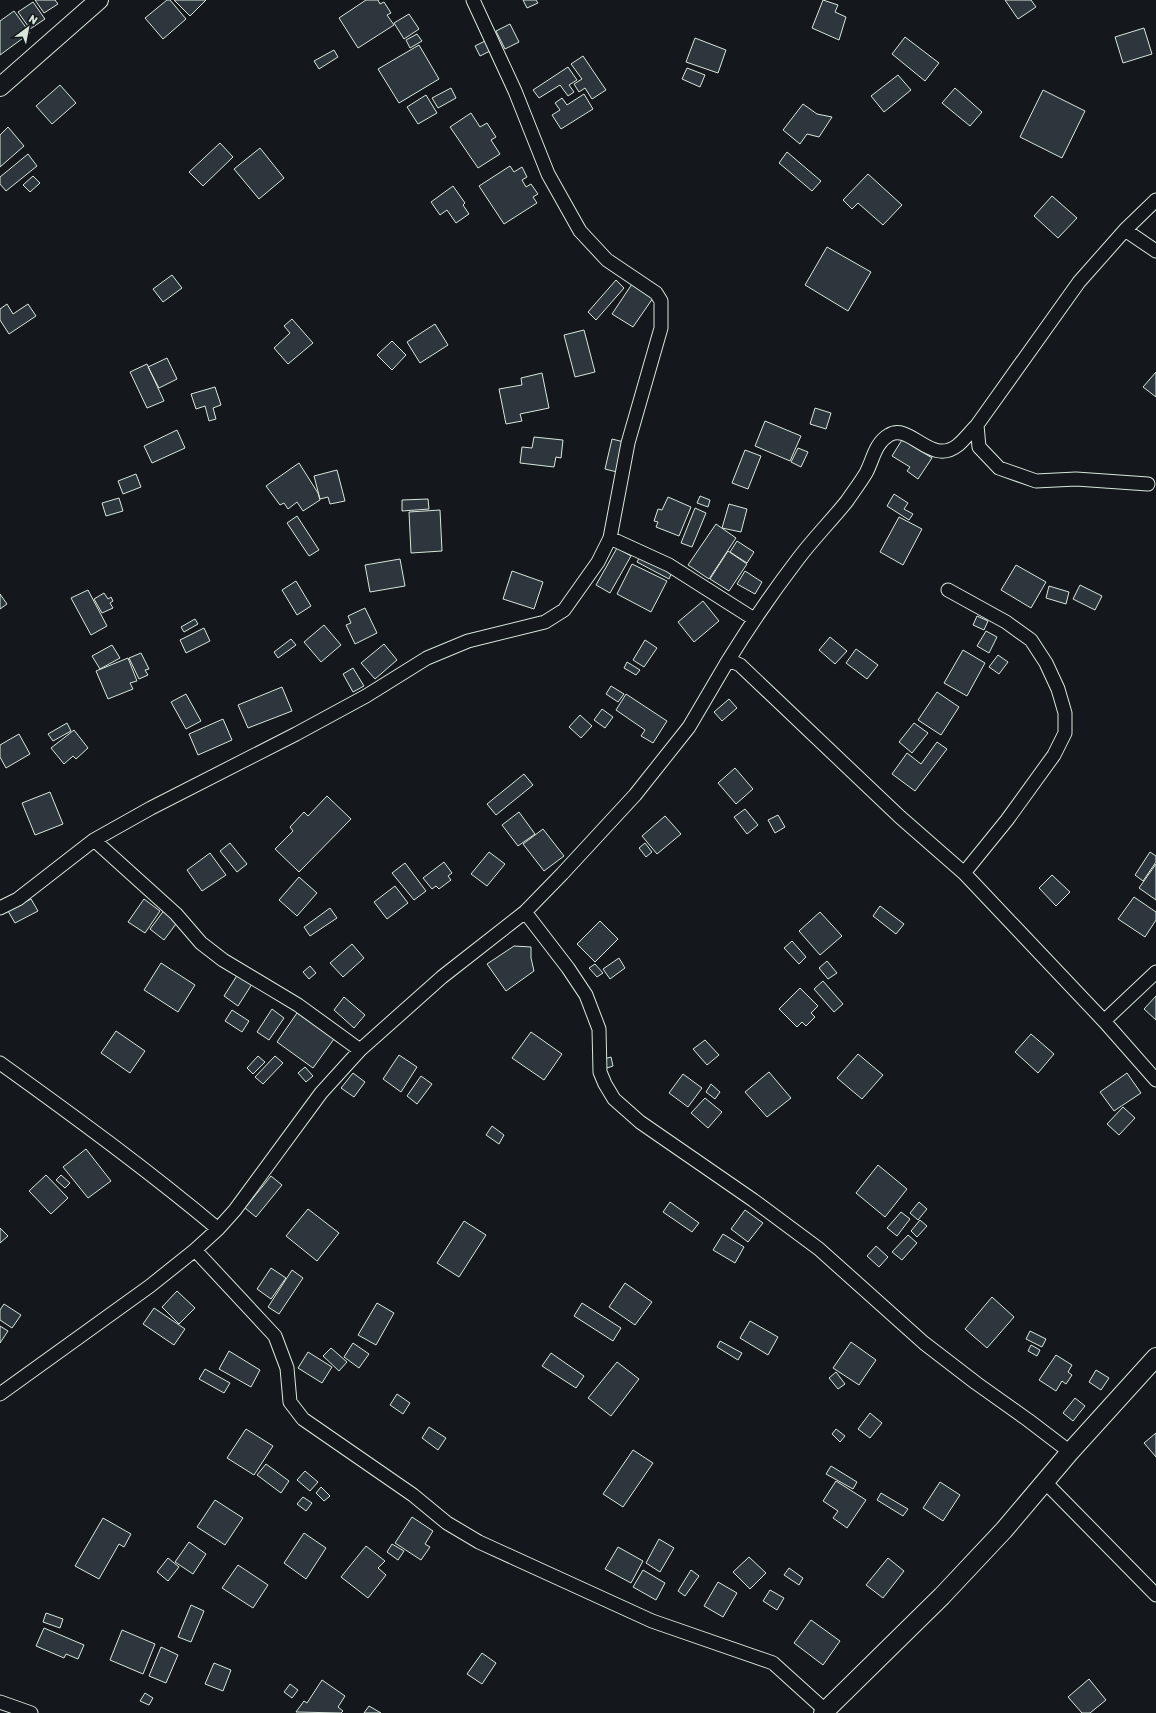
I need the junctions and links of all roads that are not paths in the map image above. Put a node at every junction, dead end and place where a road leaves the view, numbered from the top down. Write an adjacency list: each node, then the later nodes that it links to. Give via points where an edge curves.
1 (99, 0): 3 (main road)
2 (473, 0): 9 (street, via 515,91 548,174 580,231 607,260 656,293 661,301 661,328 628,443)
3 (0, 87)
4 (1156, 200): 5 (street)
5 (1124, 230): 6 (street); 7 (street, via 1079,282)
6 (1156, 251)
7 (977, 425): 8 (street, via 979,447 999,468 1036,481 1076,479); 11 (street, via 957,446 941,452 925,447 898,432 881,441 866,472 846,501 799,558)
8 (1148, 484)
9 (610, 538): 11 (street, via 668,565); 13 (street, via 598,562 564,610 545,622 468,641 427,658 366,696)
10 (948, 590): 14 (street, via 1006,622 1030,640 1046,663 1065,713 1065,733 1054,755 1007,820)
11 (754, 619): 12 (street)
12 (726, 664): 14 (street, via 731,661 740,665 900,817); 16 (street, via 689,726 640,789)
13 (94, 840): 15 (street, via 18,899); 19 (street, via 176,914 201,943 223,960 298,1005)
14 (964, 873): 18 (street)
15 (0, 908)
16 (524, 912): 19 (street, via 442,977); 26 (street, via 586,995 599,1029 600,1072 614,1099 640,1122 819,1249 924,1343)
17 (1156, 972): 18 (street)
18 (1104, 1021): 21 (street)
19 (360, 1050): 22 (street, via 320,1093 235,1210)
20 (0, 1063): 22 (street, via 176,1193)
21 (1156, 1080)
22 (218, 1229): 23 (street)
23 (195, 1250): 25 (street, via 150,1286); 30 (street, via 275,1336 287,1368 290,1402 303,1419 413,1495 447,1523 479,1542 652,1621 773,1664)
24 (1156, 1358): 26 (main road)
25 (0, 1394)
26 (1070, 1452): 27 (main road)
27 (1045, 1482): 28 (street); 30 (main road, via 942,1596)
28 (1156, 1595)
29 (0, 1702): 31 (street)
30 (824, 1712)
31 (31, 1713)

